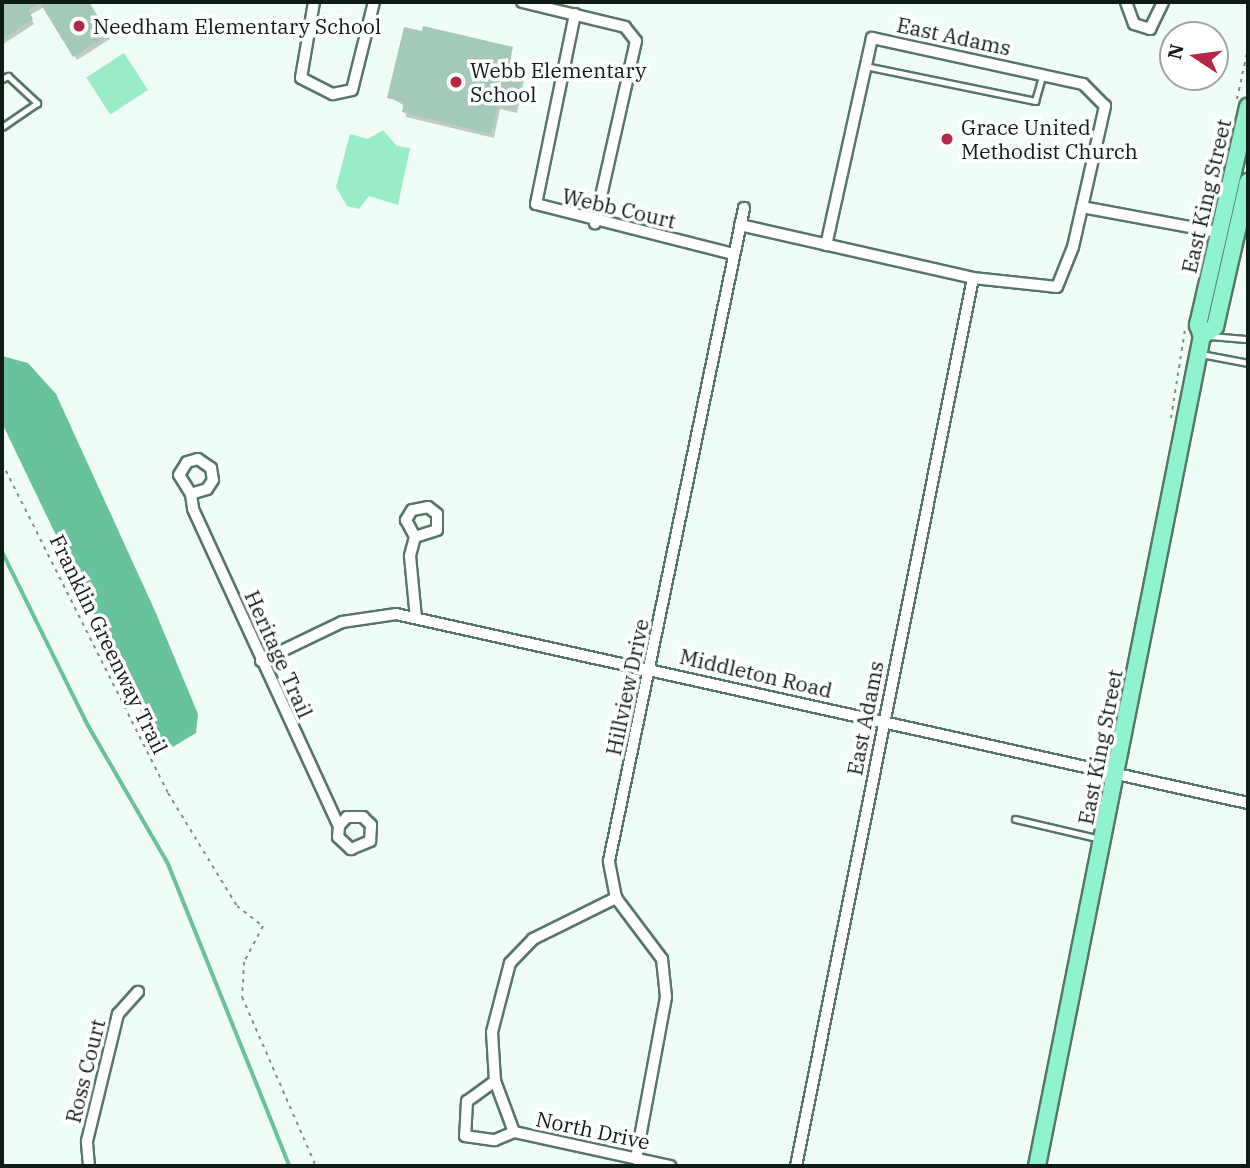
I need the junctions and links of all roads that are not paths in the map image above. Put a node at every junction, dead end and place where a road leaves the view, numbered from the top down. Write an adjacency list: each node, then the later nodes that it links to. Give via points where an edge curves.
1 (314, 2): 2 (street, via 301,78 333,94 352,90)
2 (374, 2)
3 (522, 2): 6 (street)
4 (1126, 2): 5 (street, via 1134,24 1150,29)
5 (1163, 2)
6 (575, 15): 15 (street, Webb Court, via 534,199 545,210); 15 (street, via 625,27 636,41)
7 (865, 66): 8 (lane, via 1035,101); 8 (street, East Adams, via 872,38); 19 (street, East Adams)
8 (1042, 75): 13 (street, East Adams, via 1083,84 1105,106)
9 (2, 79): 11 (lane, via 8,76 37,103)
10 (1248, 107): 17 (main road, East King Street)
11 (2, 127)
12 (1248, 183): 18 (main road, East King Street)
13 (1082, 206): 17 (street); 21 (street, East Adams, via 1057,287)
14 (744, 208): 16 (street, Hillview Drive)
15 (595, 223): 20 (street, Webb Court)
16 (740, 225): 19 (street); 20 (street, Hillview Drive)
17 (1218, 232): 18 (street); 22 (main road, East King Street, via 1198,325)
18 (1236, 236): 22 (main road, East King Street, via 1215,327)
19 (826, 245): 21 (street, East Adams)
20 (733, 254): 30 (street, Hillview Drive)
21 (973, 278): 31 (street, East Adams)
22 (1202, 336): 23 (lane); 24 (main road, East King Street)
23 (1248, 339)
24 (1198, 354): 25 (lane); 32 (main road, East King Street)
25 (1248, 363)
26 (191, 494): 29 (street, Heritage Trail)
27 (415, 537): 28 (street, via 410,556)
28 (416, 618): 29 (street, Middleton Road, via 362,616); 30 (street, Middleton Road)
29 (261, 661): 35 (street, Heritage Trail)
30 (651, 670): 31 (street, Middleton Road); 37 (street, Hillview Drive, via 609,861)
31 (884, 721): 32 (street, Middleton Road); 44 (street, East Adams)
32 (1116, 770): 33 (street, Middleton Road); 36 (main road, East King Street)
33 (1248, 803)
34 (1015, 819): 36 (lane)
35 (339, 826)
36 (1103, 840): 45 (main road, East King Street)
37 (616, 898): 39 (street, North Drive, via 533,939 510,963 492,1032); 41 (street, Hillview Drive, via 662,959 666,997)
38 (138, 992): 42 (street, Ross Court, via 118,1014 87,1141)
39 (495, 1081): 40 (street, North Drive); 40 (street, via 467,1101 465,1136 495,1140)
40 (514, 1132): 41 (street, North Drive)
41 (636, 1159): 43 (street, North Drive)
42 (89, 1166)
43 (670, 1166)
44 (796, 1166)
45 (1037, 1166)

